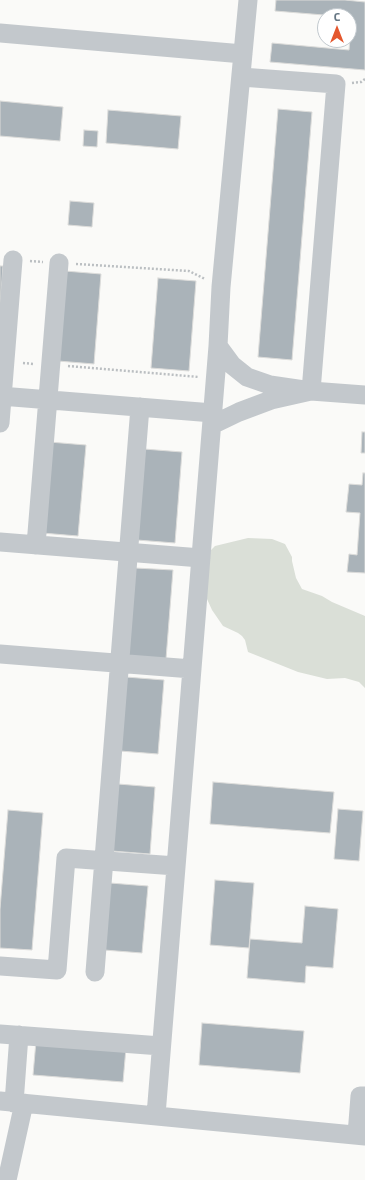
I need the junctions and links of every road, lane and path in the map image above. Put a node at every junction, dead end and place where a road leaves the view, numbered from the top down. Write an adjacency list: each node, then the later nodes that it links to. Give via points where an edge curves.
1 (248, 0): 3 (street)
2 (0, 33): 3 (street)
3 (243, 54): 4 (street)
4 (241, 77): 7 (street); 12 (street, via 336,84)
5 (13, 260): 6 (path); 9 (street)
6 (59, 263): 7 (path, via 189,271); 10 (street)
7 (221, 287): 8 (street)
8 (218, 346): 11 (street); 12 (street, via 232,365 247,377 270,385)
9 (5, 361): 10 (path); 14 (street)
10 (51, 365): 11 (path); 15 (street)
11 (216, 378): 17 (street)
12 (311, 391): 13 (street); 17 (street, via 271,400)
13 (365, 394)
14 (1, 396): 15 (street); 18 (street)
15 (48, 400): 16 (street); 20 (street)
16 (140, 407): 17 (street); 21 (street)
17 (212, 419): 22 (street)
18 (0, 423)
19 (0, 542): 20 (street)
20 (36, 545): 21 (street)
21 (129, 552): 22 (street); 24 (street)
22 (201, 558): 25 (street)
23 (0, 654): 24 (street)
24 (120, 664): 25 (street); 26 (street)
25 (192, 669): 27 (street)
26 (104, 861): 27 (street); 28 (street, via 66,858 57,970); 29 (street)
27 (176, 866): 32 (street)
28 (0, 966)
29 (95, 972)
30 (0, 1034): 31 (street)
31 (19, 1035): 32 (street); 34 (street)
32 (161, 1046): 35 (street)
33 (365, 1096): 36 (street, via 360,1096)
34 (13, 1102): 35 (street); 37 (street)
35 (156, 1115): 36 (street)
36 (361, 1135)
37 (7, 1180)

